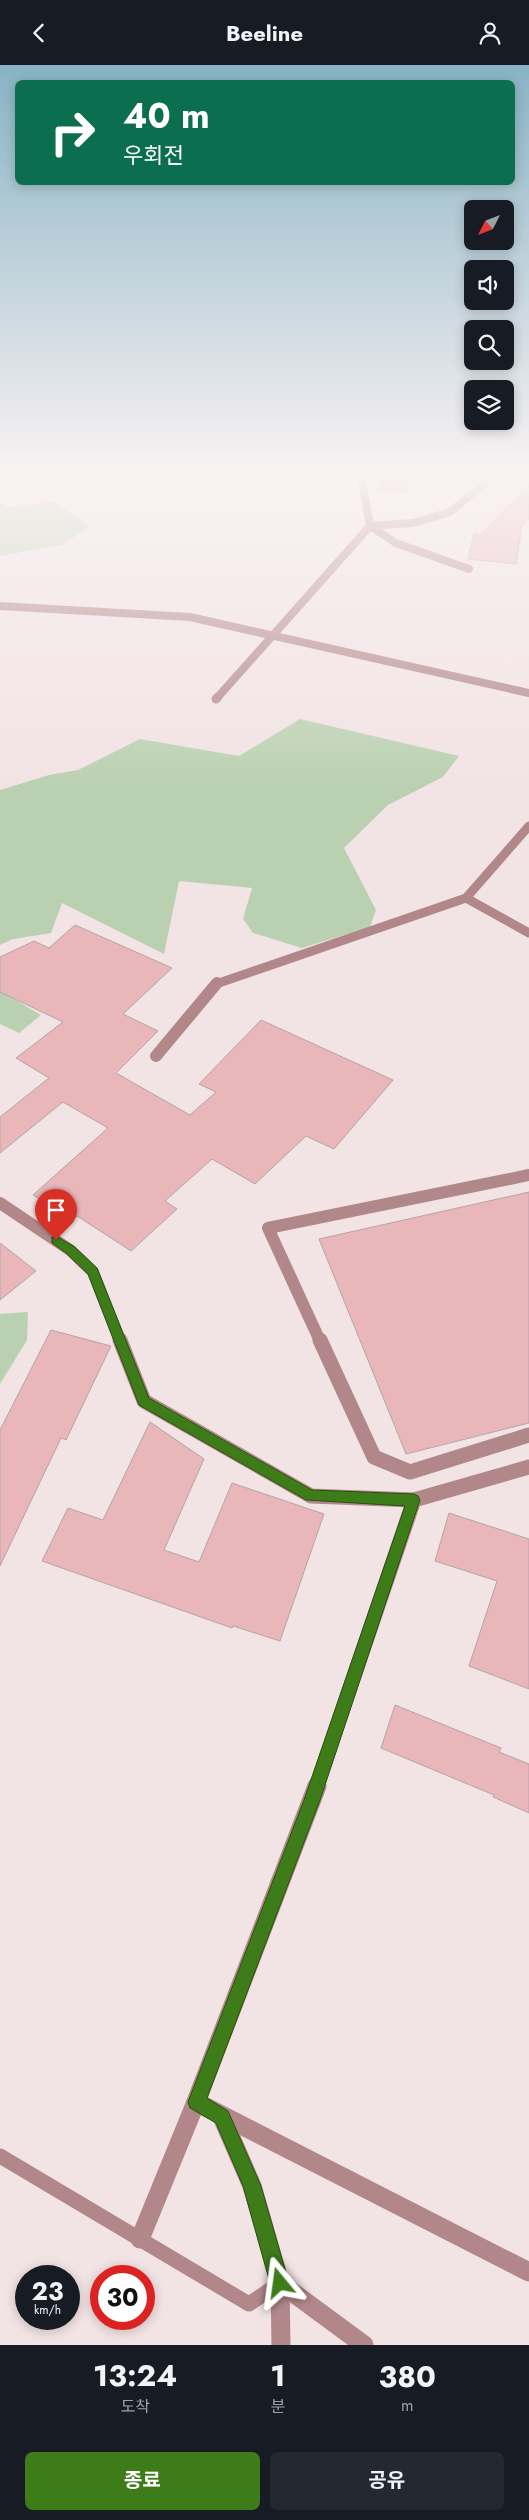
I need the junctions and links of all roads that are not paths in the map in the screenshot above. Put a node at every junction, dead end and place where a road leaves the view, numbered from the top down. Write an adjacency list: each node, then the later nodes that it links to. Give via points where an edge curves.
1 (326, 575): 3 (street)
2 (0, 606): 3 (street, via 190,617)
3 (271, 636): 4 (street); 5 (street)
4 (529, 693)
5 (216, 699)
6 (529, 826): 7 (street)
7 (466, 898): 8 (street); 9 (street, via 218,982)
8 (529, 933)
9 (156, 1056)
10 (529, 1175): 12 (street, via 268,1228 374,1457 410,1472)
11 (0, 1203): 14 (street, via 70,1250 93,1271 144,1401 311,1496)
12 (529, 1435)
13 (529, 1467): 14 (street)
14 (414, 1500): 15 (street, via 312,1800)
15 (196, 2102): 16 (street); 18 (street)
16 (222, 2117): 19 (street); 20 (street, via 252,2186)
17 (0, 2156): 18 (lane)
18 (140, 2239): 20 (lane, via 249,2304)
19 (529, 2272)
20 (280, 2283): 21 (street); 22 (street)
21 (281, 2345)
22 (364, 2345)

